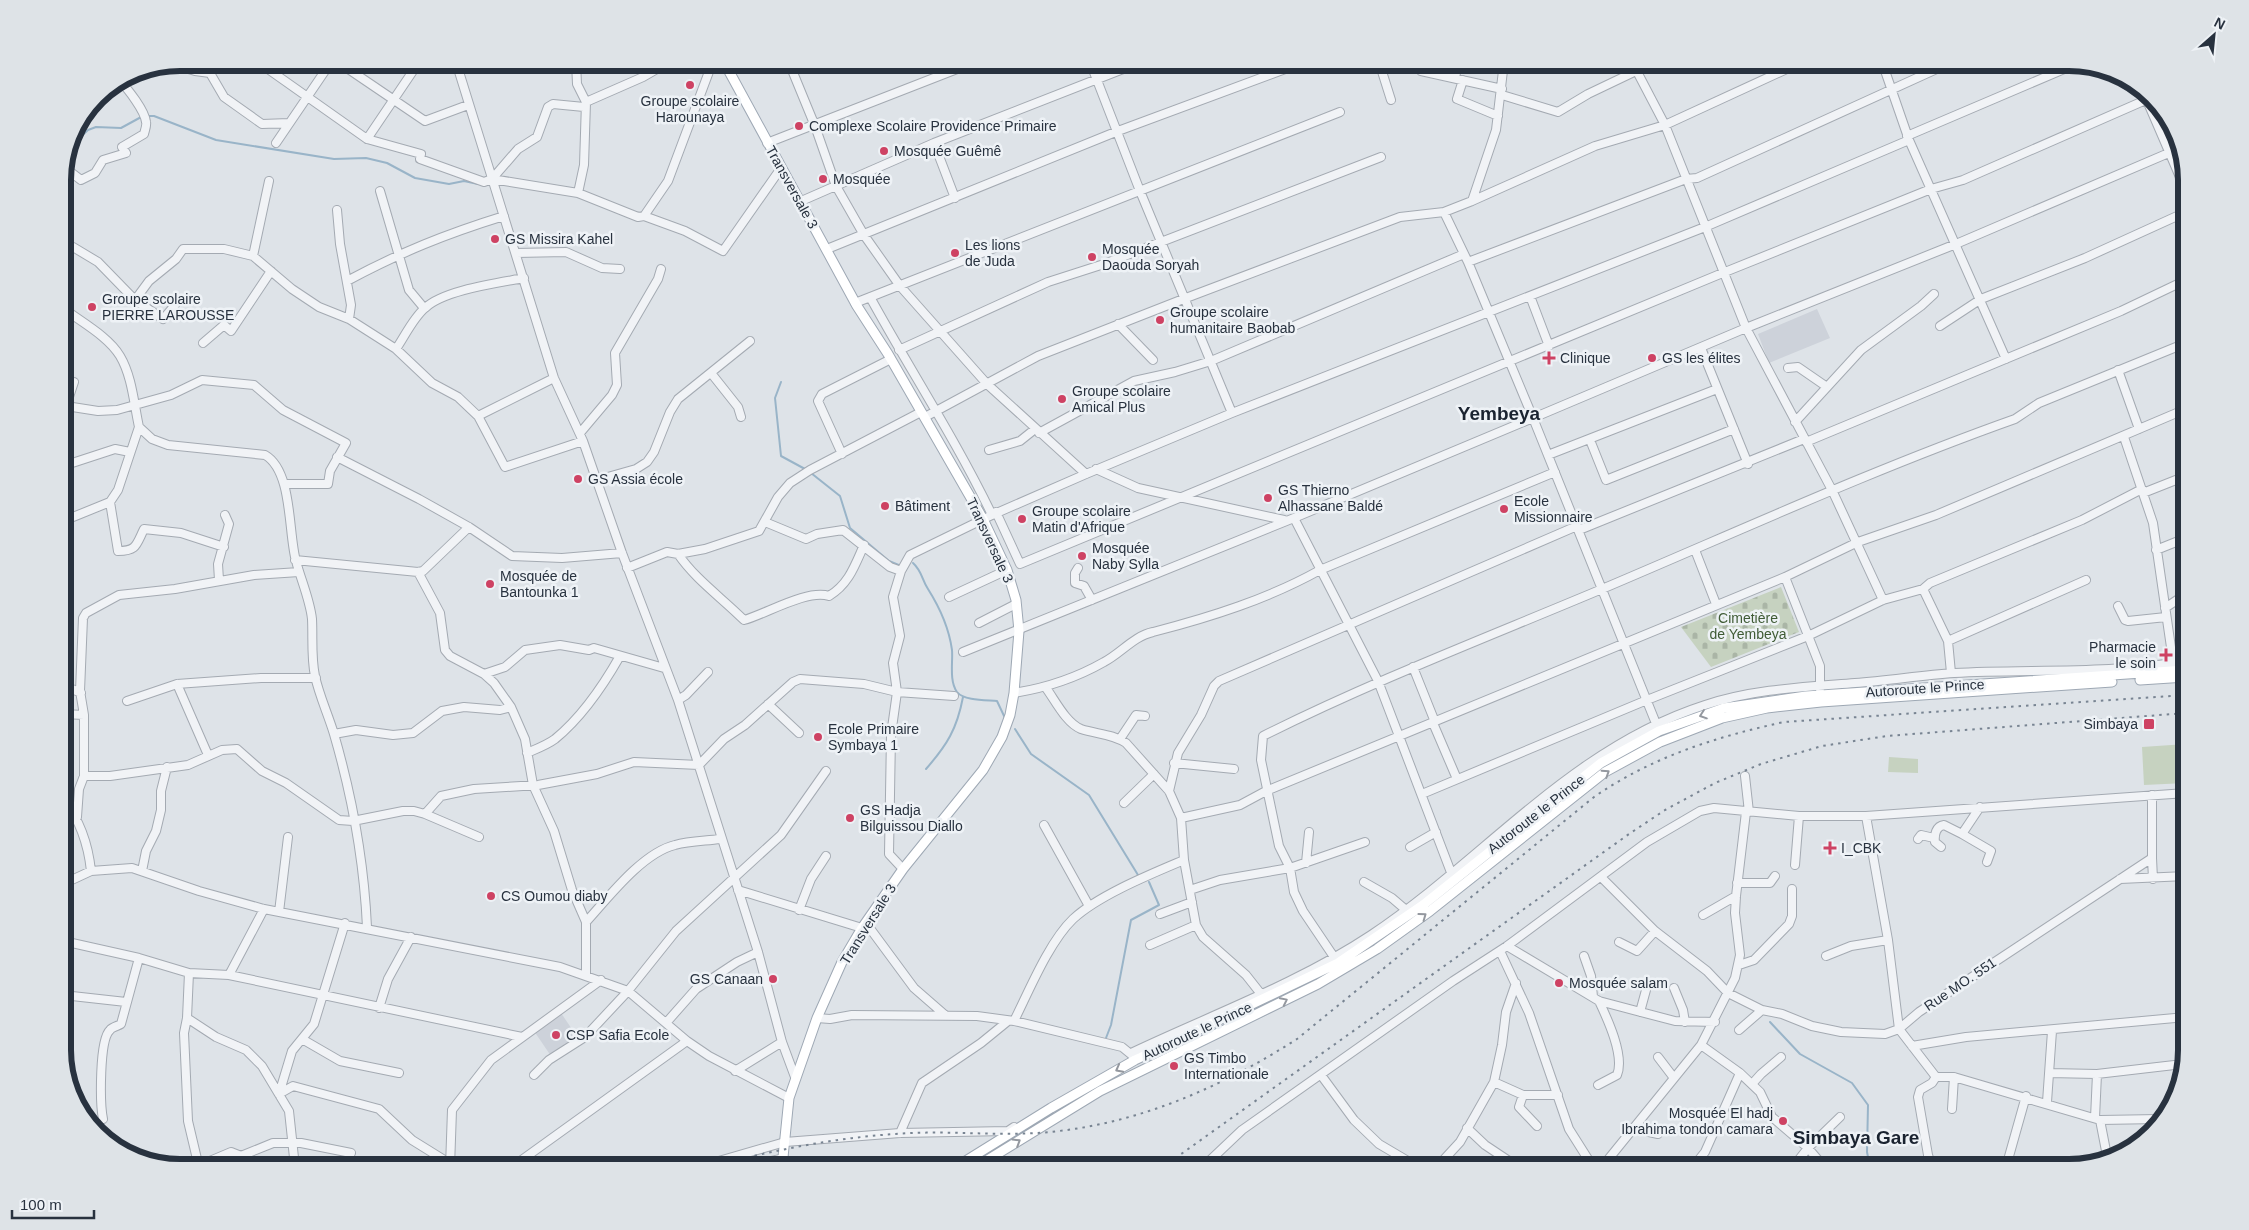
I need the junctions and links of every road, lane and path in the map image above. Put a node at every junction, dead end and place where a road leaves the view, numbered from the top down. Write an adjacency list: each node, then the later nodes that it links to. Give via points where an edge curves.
1 (193, 71): 25 (street)
2 (270, 71): 31 (street)
3 (325, 71): 31 (street)
4 (350, 71): 34 (street)
5 (413, 71): 34 (street)
6 (459, 71): 35 (street)
7 (576, 71): 36 (street, via 577,84)
8 (653, 71): 36 (street)
9 (709, 71): 69 (street, via 668,181)
10 (729, 71): 47 (main road, Transversale 3)
11 (792, 71): 42 (street)
12 (952, 71): 42 (street)
13 (1094, 71): 26 (street)
14 (1116, 71): 26 (street)
15 (1280, 71): 43 (street)
16 (1382, 71): 32 (street)
17 (1420, 71): 27 (street)
18 (1459, 71): 27 (street)
19 (1503, 71): 30 (street)
20 (1637, 71): 30 (street, via 1558,112); 41 (street)
21 (1782, 71): 41 (street)
22 (1885, 71): 29 (street)
23 (1933, 71): 29 (street)
24 (2060, 71): 44 (street)
25 (210, 73): 40 (street, via 224,97 262,124)
26 (1097, 78): 43 (street); 48 (street)
27 (1459, 79): 30 (street); 39 (street, via 1457,99)
28 (125, 87): 54 (street, via 145,118 144,134 122,147 126,153 104,160 95,173 81,180)
29 (1892, 90): 44 (street); 56 (street, via 1697,178)
30 (1502, 92): 39 (street)
31 (306, 98): 40 (street); 45 (street)
32 (1391, 100)
33 (2143, 100): 59 (street, via 1963,180)
34 (392, 101): 35 (street, via 425,121); 45 (street)
35 (468, 105): 55 (street)
36 (585, 105): 55 (street, via 553,104 548,107 537,136 518,149); 62 (street, via 584,166)
37 (2151, 109): 50 (street)
38 (1340, 112): 60 (street)
39 (1498, 116): 64 (street)
40 (289, 123): 46 (street)
41 (1665, 125): 56 (street); 64 (street, via 1595,146)
42 (815, 126): 47 (street); 58 (street)
43 (1118, 131): 60 (street); 63 (street)
44 (1908, 138): 59 (street); 71 (street)
45 (367, 139): 55 (street, via 421,154 420,160 442,169 484,182)
46 (276, 143)
47 (767, 143): 52 (main road, Transversale 3)
48 (934, 143): 58 (street); 63 (street)
49 (2174, 151): 50 (street)
50 (2170, 153): 53 (street); 74 (street)
51 (1381, 158): 73 (street)
52 (780, 168): 65 (main road, Transversale 3); 69 (street, via 723,251 685,231)
53 (2178, 171)
54 (71, 172)
55 (492, 179): 62 (street); 68 (street)
56 (1686, 179): 71 (street); 80 (street)
57 (269, 181): 79 (street)
58 (836, 186): 65 (street); 72 (street)
59 (1931, 189): 74 (street); 84 (street)
60 (1140, 190): 73 (street); 88 (street)
61 (380, 191): 78 (street)
62 (578, 193): 69 (street, via 638,218)
63 (955, 198): 72 (street)
64 (1472, 201): 67 (street)
65 (799, 202): 76 (main road, Transversale 3)
66 (337, 210): 86 (street)
67 (1444, 212): 80 (street); 92 (street, via 1400,217)
68 (504, 216): 77 (street); 78 (street, via 450,233)
69 (644, 216)
70 (2178, 216): 93 (street, via 2086,258)
71 (1705, 227): 84 (street); 90 (street)
72 (864, 235): 76 (street); 88 (street)
73 (1163, 241): 92 (street); 104 (street, via 1048,282)
74 (1956, 244): 93 (street); 103 (street)
75 (73, 247): 94 (street, via 98,262)
76 (827, 249): 95 (main road, Transversale 3)
77 (516, 253): 81 (street, via 566,252 602,268); 85 (street)
78 (397, 255): 86 (street); 97 (street, via 409,290)
79 (253, 256): 83 (street); 94 (street, via 224,249 183,249)
80 (1466, 258): 98 (street); 115 (street)
81 (620, 269)
82 (661, 269): 140 (street, via 616,353 617,385)
83 (271, 271): 100 (street, via 319,306); 106 (street, via 231,331 224,325)
84 (1725, 272): 103 (street); 107 (street)
85 (524, 278): 97 (street, via 474,287); 120 (street)
86 (347, 281): 100 (street, via 351,305)
87 (2178, 284): 113 (street)
88 (900, 286): 91 (street); 104 (street)
89 (1934, 294): 123 (street, via 1861,350)
90 (1530, 296): 98 (street); 107 (street)
91 (870, 297): 95 (street); 111 (street)
92 (1186, 298): 101 (street); 115 (street)
93 (1981, 299): 102 (street); 113 (street)
94 (135, 300): 96 (street, via 162,319)
95 (856, 303): 112 (main road, Transversale 3)
96 (174, 304)
97 (424, 308): 110 (street)
98 (1489, 312): 116 (street); 130 (street)
99 (71, 314): 126 (street, via 109,343 119,355)
100 (349, 319): 110 (street)
101 (1118, 324): 114 (street); 122 (street, via 1038,356)
102 (1940, 326)
103 (1746, 328): 109 (street); 135 (street)
104 (940, 330): 111 (street); 122 (street)
105 (750, 341): 119 (street)
106 (203, 343)
107 (1549, 346): 116 (street)
108 (2178, 346): 118 (street)
109 (1701, 348): 124 (street); 134 (street)
110 (396, 349): 132 (street, via 432,383 458,397)
111 (899, 350): 128 (street)
112 (891, 359): 131 (main road, Transversale 3); 146 (street, via 822,394 818,401)
113 (2006, 359): 143 (street)
114 (1152, 360)
115 (1211, 361): 130 (street); 139 (street, via 1134,382)
116 (1508, 362): 134 (street); 159 (street)
117 (1788, 368): 123 (street, via 1798,367)
118 (2118, 370): 138 (street); 157 (street, via 2039,403 2015,419)
119 (712, 373): 133 (street, via 738,407); 155 (street, via 678,399 647,462 636,469)
120 (554, 378): 132 (street); 140 (street)
121 (74, 382): 125 (street)
122 (987, 384): 128 (street); 139 (street)
123 (1827, 387): 135 (street)
124 (1717, 388): 137 (street); 142 (street)
125 (71, 391)
126 (135, 405): 127 (street, via 98,411); 136 (street); 148 (street, via 171,395 202,380 254,385 283,410 346,443)
127 (71, 407)
128 (935, 412): 131 (street); 162 (street, via 965,460)
129 (2178, 412): 138 (street)
130 (1232, 413): 151 (street)
131 (923, 415): 146 (street); 162 (main road, Transversale 3)
132 (478, 416): 140 (street, via 505,467)
133 (741, 417)
134 (1533, 418): 147 (street); 164 (street)
135 (1795, 422): 143 (street)
136 (139, 428): 145 (street); 156 (street, via 152,439 168,445 265,455 274,464)
137 (1734, 429): 142 (street, via 1606,480); 150 (street)
138 (2139, 429): 141 (street)
139 (1037, 431): 144 (street, via 1020,441); 153 (street)
140 (582, 437): 155 (street)
141 (2124, 437): 158 (street); 170 (street, via 1936,515)
142 (1590, 440): 147 (street)
143 (1805, 440): 150 (street); 157 (street)
144 (989, 450)
145 (130, 452): 149 (street, via 115,450); 160 (street, via 118,490)
146 (842, 454): 166 (street, via 790,483 778,497)
147 (1548, 455): 152 (street)
148 (337, 457): 156 (street, via 328,484); 167 (street)
149 (71, 463)
150 (1748, 464): 168 (street)
151 (1096, 469): 153 (street); 159 (street, via 1138,488)
152 (1555, 472): 168 (street); 181 (street)
153 (1086, 474): 162 (street)
154 (2178, 479): 158 (street)
155 (597, 480): 175 (street)
156 (284, 484): 177 (street)
157 (1832, 490): 170 (street); 173 (street)
158 (2142, 491): 174 (street, via 2153,523); 188 (street, via 2082,520 1930,583)
159 (1180, 498): 162 (street, via 1020,564); 165 (street)
160 (110, 502): 163 (street); 172 (street, via 118,551 130,551 135,547 144,529 181,533)
161 (225, 515): 172 (street, via 229,524)
162 (991, 515): 180 (main road, Transversale 3); 182 (street, via 910,555)
163 (71, 518)
164 (1294, 518): 165 (street); 181 (street)
165 (1284, 520): 192 (street)
166 (765, 522): 171 (street, via 806,539 843,530); 176 (street, via 759,531 706,549)
167 (469, 527): 175 (street, via 512,556 562,558); 184 (street, via 423,571)
168 (1578, 528): 189 (street); 200 (street)
169 (2178, 541): 174 (street)
170 (1858, 542): 185 (street); 193 (street)
171 (864, 546): 176 (street, via 848,579 829,596 823,594 798,600 744,620 712,589 693,576); 182 (street, via 890,567)
172 (224, 547): 186 (street, via 218,564)
173 (1695, 550): 189 (street); 195 (street)
174 (2156, 550): 197 (street)
175 (622, 553): 178 (street)
176 (678, 554): 178 (street, via 667,552)
177 (295, 560): 183 (street); 184 (street)
178 (627, 568): 210 (street)
179 (1078, 568): 192 (street, via 1075,583 1084,586)
180 (1007, 570): 190 (street); 194 (main road, Transversale 3)
181 (1320, 570): 200 (street); 220 (street, via 1288,588 1194,622 1152,632 1104,662)
182 (901, 571): 223 (street, via 893,597 900,636 893,663)
183 (299, 572): 186 (street); 216 (street, via 312,618 311,652)
184 (418, 572): 214 (street, via 440,613 444,650)
185 (1785, 577): 195 (street); 202 (street)
186 (219, 580): 224 (street, via 119,595 86,614 83,618)
187 (2086, 580): 203 (street)
188 (1923, 589): 193 (street); 203 (street)
189 (1601, 590): 204 (street); 208 (street)
190 (949, 597)
191 (2178, 599): 197 (street)
192 (1092, 600): 201 (street)
193 (1882, 600): 202 (street)
194 (1016, 604): 199 (street); 201 (main road, Transversale 3)
195 (1716, 604): 204 (street)
196 (2118, 606): 198 (street, via 2126,620)
197 (2165, 608): 198 (street)
198 (2166, 618): 209 (street)
199 (979, 623)
200 (1348, 626): 218 (street); 243 (street, via 1219,681)
201 (1019, 631): 205 (street); 225 (main road, Transversale 3)
202 (1808, 636): 222 (street, via 1820,666); 228 (street)
203 (1948, 641): 213 (street)
204 (1625, 643): 228 (street); 235 (street)
205 (962, 652)
206 (620, 656): 210 (street); 214 (street, via 594,648 560,645 525,650 505,666); 241 (street, via 606,682 585,708 554,739)
207 (2178, 665): 209 (street)
208 (1413, 667): 218 (street); 235 (street)
209 (2174, 667): 211 (main road, Autoroute le Prince); 215 (main road, Autoroute le Prince)
210 (664, 668): 227 (street)
211 (2178, 668)
212 (708, 672): 227 (street)
213 (1951, 673): 215 (street); 222 (street)
214 (484, 674): 231 (street)
215 (2062, 675): 222 (main road, Autoroute le Prince)
216 (316, 678): 219 (street); 238 (street)
217 (2178, 678): 414 (main road, Autoroute le Prince, one-way to 217, via 1100,1091 1318,984 1378,949 1605,772 1660,742 1722,718 1767,708)
218 (1378, 681): 240 (street); 254 (street, via 1263,736 1261,760)
219 (177, 684): 229 (street); 242 (street)
220 (1046, 688): 225 (street); 239 (street, via 1079,728)
221 (71, 689): 224 (street)
222 (1820, 690): 236 (main road, Autoroute le Prince, via 1724,708)
223 (897, 692): 226 (street); 230 (street, via 864,684 800,679); 287 (street, via 890,735 889,854)
224 (81, 693): 233 (street)
225 (1014, 693): 287 (main road, Transversale 3, via 1002,737 983,770)
226 (954, 696)
227 (678, 700): 244 (street)
228 (1647, 700): 236 (street); 251 (street)
229 (126, 701)
230 (768, 704): 237 (street); 244 (street, via 745,726 724,739)
231 (511, 707): 238 (street, via 500,710 464,707 442,711 413,733 393,735 356,730); 241 (street, via 525,739)
232 (71, 714): 233 (street)
233 (84, 715): 249 (street)
234 (1145, 716): 239 (street, via 1136,715)
235 (1434, 723): 240 (street); 251 (street)
236 (1658, 727): 290 (main road, Autoroute le Prince, via 1601,763)
237 (799, 733)
238 (334, 734): 267 (street)
239 (1120, 738): 248 (street)
240 (1398, 738): 254 (street); 256 (street)
241 (527, 753): 252 (street)
242 (208, 756): 245 (street, via 188,765); 267 (street, via 222,750 237,749 262,771 286,783 339,820)
243 (1174, 763): 246 (street); 253 (street)
244 (699, 765): 252 (street, via 634,762 597,774); 275 (street)
245 (167, 767): 249 (street, via 110,776); 289 (street, via 156,831 146,851)
246 (1234, 768)
247 (826, 770): 295 (street, via 781,835)
248 (1154, 774): 253 (street); 258 (street)
249 (84, 776): 265 (street, via 79,789)
250 (1745, 776): 261 (street)
251 (1457, 779): 256 (street)
252 (533, 785): 262 (street, via 474,789 441,796); 312 (street, via 554,831 572,890)
253 (1169, 791): 266 (street)
254 (1266, 791): 266 (street, via 1240,805); 286 (street, via 1279,846)
255 (2178, 793): 257 (street)
256 (1422, 794): 270 (street)
257 (2152, 795): 259 (street); 281 (street)
258 (1124, 803)
259 (1980, 807): 264 (street); 271 (street)
260 (71, 808): 265 (street)
261 (1747, 812): 263 (street); 293 (street, via 1714,808 1688,816 1647,842); 299 (street)
262 (425, 814): 267 (street, via 403,811); 273 (street)
263 (1799, 816): 264 (street); 285 (street)
264 (1866, 816): 319 (street)
265 (77, 817): 288 (street, via 89,849)
266 (1181, 818): 282 (street)
267 (353, 821): 316 (street, via 365,880)
268 (1044, 825): 305 (street)
269 (1309, 832): 284 (street)
270 (1436, 832): 278 (street); 290 (street)
271 (1962, 834): 274 (street, via 1941,826); 283 (street, via 1991,851)
272 (288, 836): 309 (street)
273 (479, 837)
274 (1934, 838): 276 (street, via 1921,835); 279 (street)
275 (720, 839): 295 (street); 312 (street, via 674,845 654,854)
276 (1918, 839)
277 (1366, 842): 284 (street)
278 (1410, 847)
279 (1941, 848)
280 (826, 856): 307 (street, via 811,878)
281 (2152, 858): 294 (street); 296 (street, Rue MO. 551)
282 (1184, 860): 302 (street); 305 (street)
283 (1987, 862)
284 (1306, 863): 286 (street)
285 (1794, 865)
286 (1290, 868): 302 (street, via 1220,880); 326 (street, via 1294,892 1303,911)
287 (904, 869): 315 (main road, Transversale 3)
288 (91, 871): 289 (street, via 132,868); 297 (street)
289 (142, 871): 306 (street)
290 (1453, 876): 308 (street); 366 (main road, Autoroute le Prince, via 1377,938 1324,971)
291 (1775, 876): 299 (street, via 1770,883)
292 (2178, 876): 294 (street)
293 (1602, 877): 317 (street); 323 (street)
294 (2153, 878): 296 (street)
295 (734, 879): 301 (street); 338 (street, via 676,931)
296 (2118, 879): 356 (street, Rue MO. 551, via 1919,1012)
297 (71, 880)
298 (1364, 882): 308 (street)
299 (1737, 883): 303 (street)
300 (1792, 889): 330 (street, via 1789,924 1754,960)
301 (738, 890): 307 (street); 325 (street)
302 (1190, 890): 304 (street)
303 (1736, 896): 311 (street); 330 (street)
304 (1192, 902): 310 (street); 314 (street)
305 (1089, 906): 352 (street, via 1072,920 1058,940)
306 (264, 909): 309 (street); 333 (street)
307 (799, 910): 315 (street)
308 (1406, 910): 326 (street, via 1370,936)
309 (279, 912): 313 (street)
310 (1160, 914)
311 (1703, 915)
312 (586, 922): 332 (street)
313 (345, 923): 316 (street); 342 (street, via 328,971)
314 (1196, 925): 322 (street); 340 (street, via 1202,937 1246,975)
315 (864, 926): 348 (street, via 914,988); 350 (main road, Transversale 3, via 842,962)
316 (367, 927): 318 (street)
317 (1655, 931): 320 (street, via 1637,951); 339 (street, via 1706,971)
318 (411, 937): 332 (street); 345 (street, via 388,979)
319 (1888, 940): 328 (street, via 1851,946); 356 (street)
320 (1619, 942)
321 (71, 943): 329 (street)
322 (1150, 945)
323 (1507, 946): 324 (street); 343 (street)
324 (1500, 951): 335 (street); 375 (street)
325 (758, 952): 355 (street, via 696,990); 362 (street)
326 (1334, 956): 340 (street)
327 (1584, 956): 343 (street)
328 (1826, 956)
329 (139, 958): 331 (street); 344 (street)
330 (1739, 965): 339 (street)
331 (189, 973): 333 (street); 349 (street)
332 (586, 974): 334 (street)
333 (229, 975): 342 (street)
334 (601, 980): 338 (street); 359 (street)
335 (1516, 983): 380 (street, via 1506,1012); 385 (street)
336 (1674, 988): 353 (street)
337 (1646, 990): 347 (street)
338 (628, 991): 355 (street); 374 (street, via 585,1037 548,1060)
339 (1728, 993): 346 (street); 354 (street)
340 (1261, 994): 366 (street)
341 (71, 996): 344 (street)
342 (324, 996): 345 (street); 360 (street, via 314,1024)
343 (1596, 999): 347 (street); 381 (street, via 1614,1034 1619,1068 1617,1075)
344 (126, 1002): 392 (street, via 120,1024 110,1030 105,1040 100,1102)
345 (379, 1008): 359 (street)
346 (1762, 1010): 356 (street, via 1841,1032 1885,1034); 357 (street)
347 (1640, 1012): 353 (street)
348 (945, 1015): 350 (street); 352 (street)
349 (187, 1018): 383 (street, via 216,1037 246,1050 262,1066); 405 (street, via 184,1034 188,1121)
350 (817, 1018): 376 (main road, Transversale 3)
351 (2178, 1018): 358 (street)
352 (1011, 1021): 366 (street, via 1122,1047); 398 (street, via 922,1082)
353 (1685, 1022): 354 (street)
354 (1714, 1022): 363 (street)
355 (666, 1023): 361 (street)
356 (1899, 1029): 364 (street)
357 (1739, 1030)
358 (2052, 1031): 364 (street, via 1966,1037); 372 (street)
359 (522, 1037): 409 (street, via 491,1060 452,1110)
360 (302, 1038): 370 (street, via 340,1061); 383 (street, via 292,1051)
361 (687, 1041): 369 (street); 410 (street)
362 (782, 1042): 369 (street); 376 (street)
363 (1701, 1045): 371 (street); 379 (street)
364 (1912, 1046): 377 (street)
365 (1782, 1056): 382 (street)
366 (1133, 1057): 389 (main road, Autoroute le Prince, one-way to 389)
367 (1658, 1057): 379 (street)
368 (2177, 1065): 373 (street)
369 (735, 1071): 387 (street)
370 (399, 1073)
371 (1740, 1073): 382 (street); 421 (street)
372 (2049, 1073): 373 (street); 388 (street)
373 (2097, 1074): 393 (street)
374 (534, 1075)
375 (1321, 1075): 415 (street, via 1242,1130); 416 (street, via 1354,1120 1379,1144)
376 (795, 1077): 387 (main road, Transversale 3)
377 (1936, 1077): 378 (street); 424 (street, via 1920,1090 1918,1097)
378 (1954, 1077): 386 (street); 390 (street)
379 (1674, 1078): 395 (street)
380 (1494, 1082): 384 (street); 397 (street)
381 (1598, 1084)
382 (1752, 1084): 402 (street, via 1760,1092 1772,1117)
383 (279, 1094): 401 (street, via 289,1111); 408 (street, via 293,1086 379,1109 412,1140)
384 (1523, 1095): 385 (street); 396 (street, via 1519,1107)
385 (1558, 1095): 419 (street, via 1569,1129)
386 (2026, 1096): 388 (street); 425 (street)
387 (789, 1098): 400 (main road, Transversale 3)
388 (2047, 1102): 393 (street)
389 (1051, 1108): 398 (street, via 1045,1107 1008,1131); 413 (main road, Autoroute le Prince)
390 (1952, 1109)
391 (1840, 1117): 402 (street)
392 (103, 1119)
393 (2098, 1119): 394 (street); 404 (street)
394 (2152, 1120)
395 (1637, 1124): 399 (street); 420 (street)
396 (1538, 1126)
397 (1467, 1128): 417 (street); 418 (street)
398 (900, 1133): 400 (street)
399 (1658, 1134)
400 (785, 1142): 411 (street); 412 (main road, Transversale 3)
401 (294, 1144): 403 (street); 406 (street, via 273,1143 241,1156 231,1152); 407 (street)
402 (1808, 1148): 422 (street); 423 (street)
403 (351, 1152)
404 (2106, 1152)
405 (197, 1159)
406 (214, 1159)
407 (294, 1159)
408 (440, 1159)
409 (449, 1159)
410 (524, 1159)
411 (728, 1159)
412 (783, 1159)
413 (970, 1159)
414 (990, 1159)
415 (1212, 1159)
416 (1403, 1159)
417 (1445, 1159)
418 (1505, 1159)
419 (1587, 1159)
420 (1609, 1159)
421 (1700, 1159)
422 (1800, 1159)
423 (1817, 1159)
424 (1929, 1159)
425 (2008, 1159)

